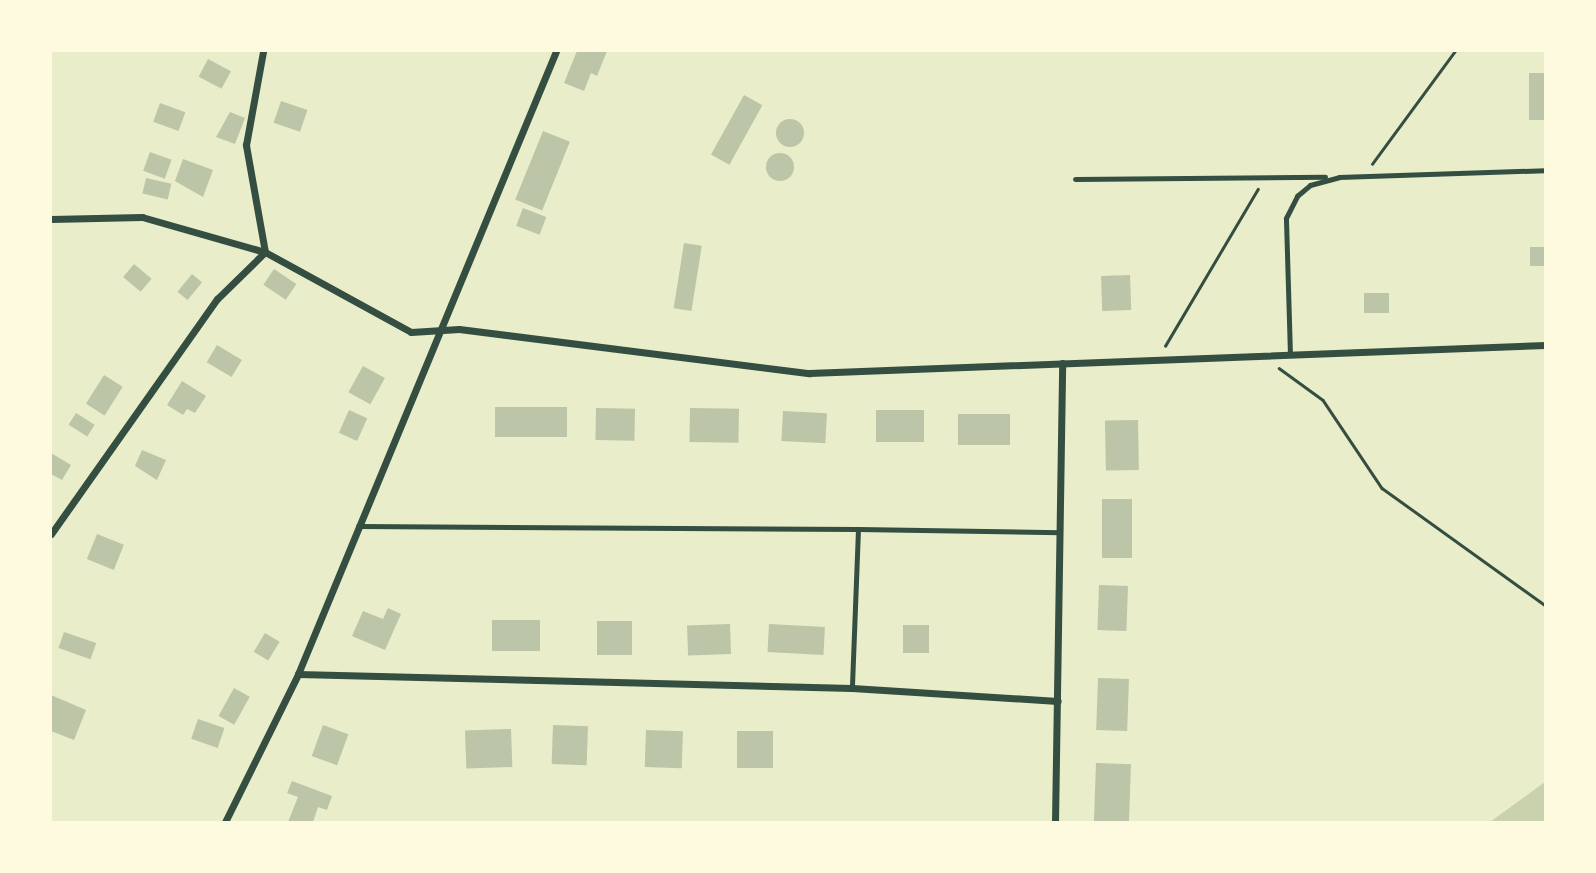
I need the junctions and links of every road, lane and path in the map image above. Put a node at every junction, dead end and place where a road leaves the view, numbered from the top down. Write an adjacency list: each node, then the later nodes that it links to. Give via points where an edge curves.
1 (263, 51): 10 (street, via 246,145)
2 (556, 51): 11 (street)
3 (1455, 51): 5 (path)
4 (1545, 170): 5 (lane)
5 (1364, 176): 7 (lane)
6 (1265, 177): 7 (lane); 8 (lane); 15 (path)
7 (1339, 177): 13 (lane, via 1310,185 1297,196 1286,218)
8 (1075, 179)
9 (51, 219): 10 (street, via 142,217)
10 (265, 252): 11 (street, via 399,328); 20 (street, via 217,299)
11 (438, 332): 16 (street, via 459,329 809,373); 17 (street)
12 (1545, 345): 13 (street)
13 (1290, 355): 14 (street)
14 (1262, 356): 15 (street); 21 (path, via 1323,400 1382,488)
15 (1158, 359): 16 (street)
16 (1062, 363): 19 (street)
17 (358, 526): 18 (lane); 22 (street)
18 (858, 529): 19 (lane); 23 (lane)
19 (1060, 532): 24 (street)
20 (51, 534)
21 (1545, 605)
22 (298, 674): 23 (street); 25 (street)
23 (852, 688): 24 (street)
24 (1058, 701): 26 (street)
25 (225, 822)
26 (1055, 822)

